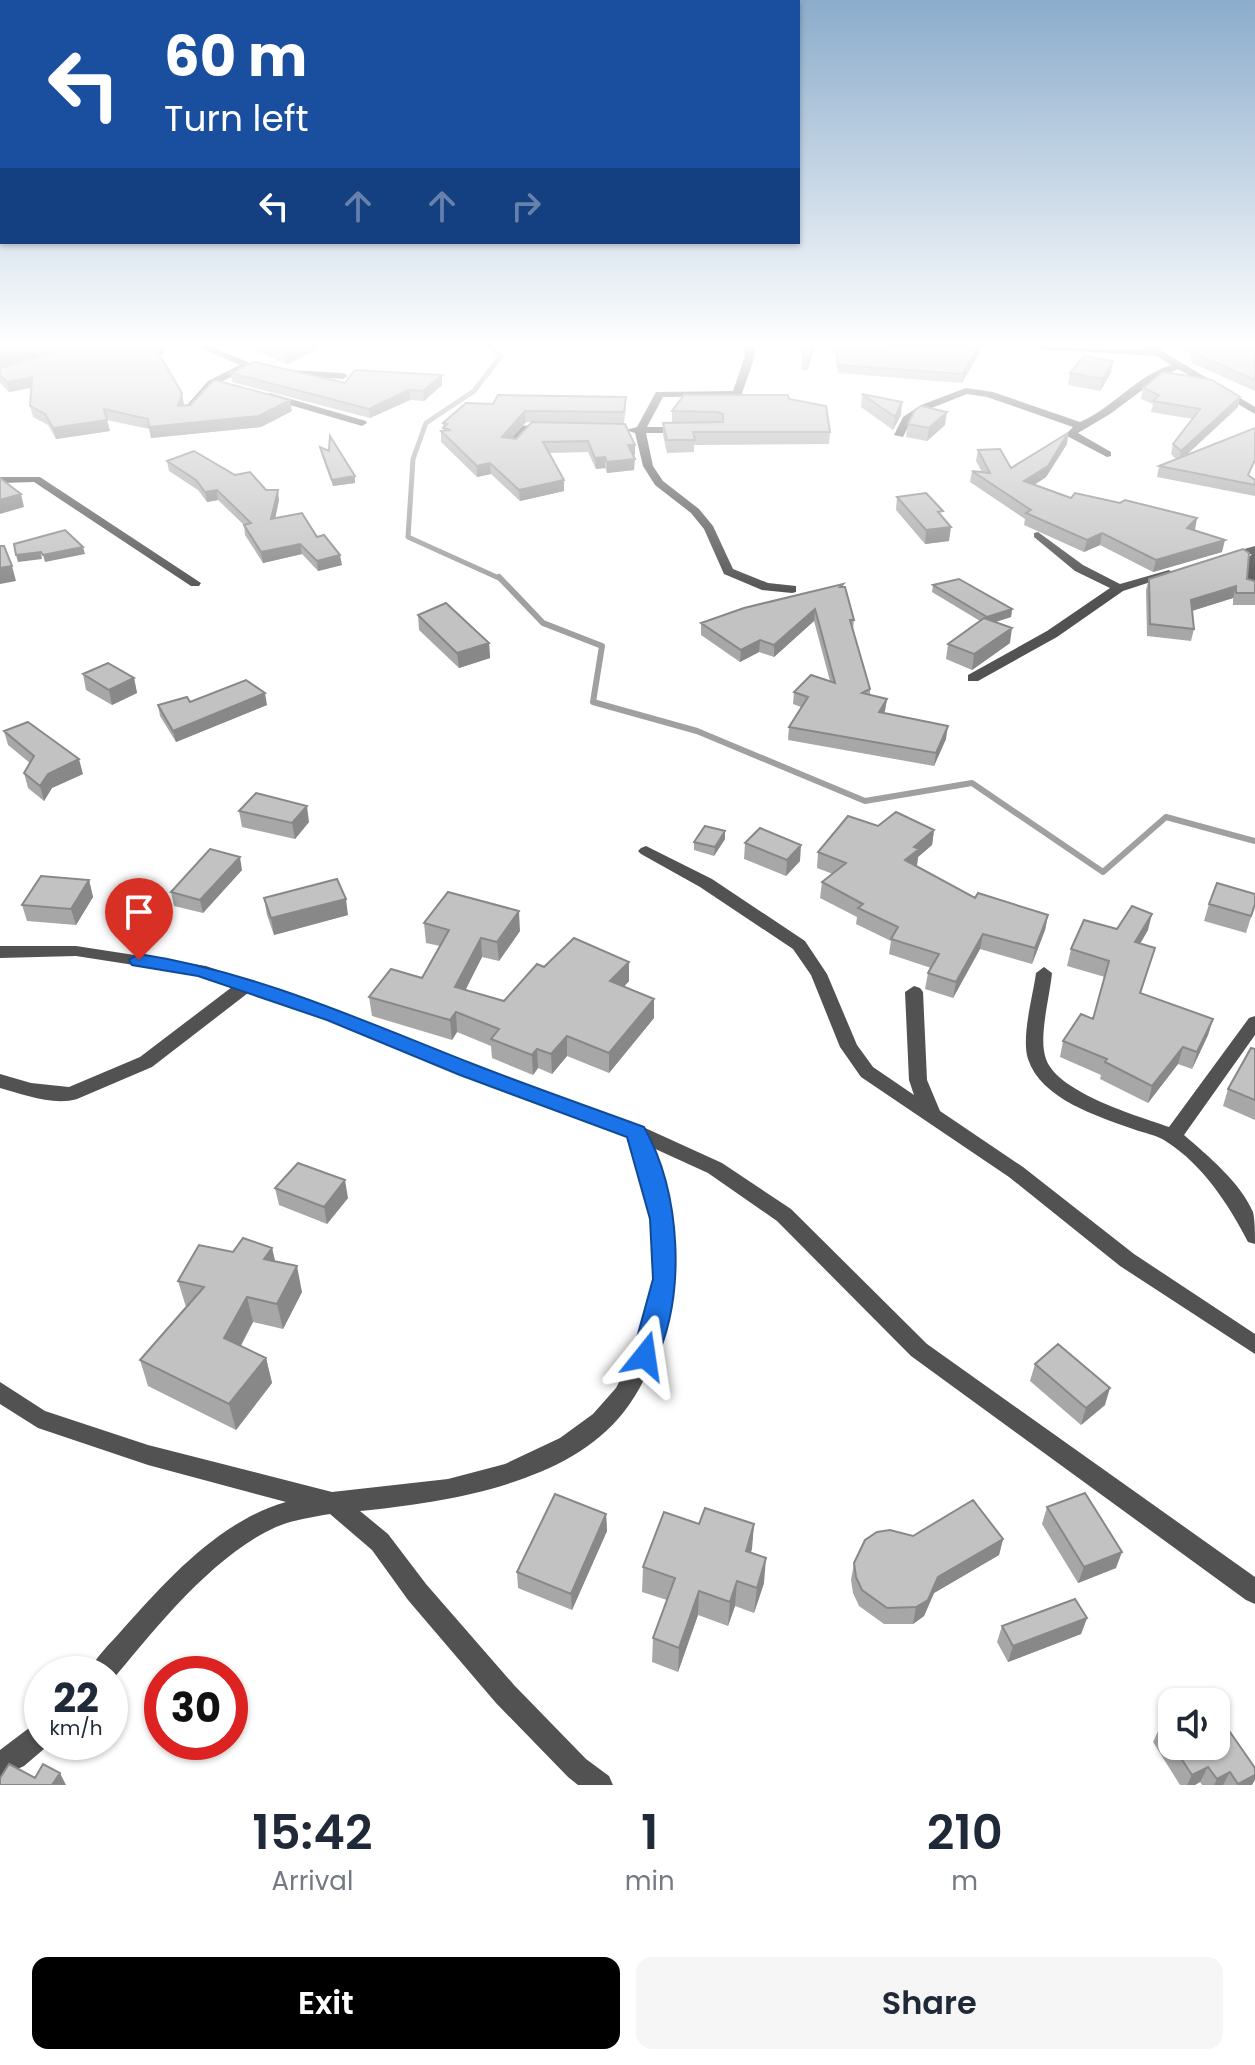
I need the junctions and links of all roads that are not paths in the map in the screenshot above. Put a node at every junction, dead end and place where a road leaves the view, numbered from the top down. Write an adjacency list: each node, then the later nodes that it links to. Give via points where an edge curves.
1 (523, 429): 8 (street)
2 (621, 429): 5 (street)
3 (902, 429): 7 (street)
4 (1076, 429): 9 (street, via 1071,434)
5 (640, 430): 6 (street); 18 (street, via 648,466 659,483 709,528 728,571 766,587)
6 (701, 430)
7 (899, 435)
8 (510, 446)
9 (1107, 454)
10 (0, 480): 16 (street, via 36,479)
11 (1038, 535): 17 (street, via 1079,568)
12 (1255, 550): 14 (street)
13 (1255, 557): 19 (street)
14 (1218, 559)
15 (1179, 571): 17 (street)
16 (195, 583)
17 (1119, 588): 20 (street)
18 (792, 589)
19 (1252, 589)
20 (973, 678)
21 (646, 851): 28 (street, via 706,883 799,945 819,974 849,1047 867,1072)
22 (0, 952): 24 (street, via 76,951 200,970)
23 (1044, 973): 30 (street, via 1036,1056 1043,1075 1067,1092)
24 (246, 985): 27 (street, via 146,1062 70,1094); 29 (street)
25 (914, 992): 28 (street, via 918,1080)
26 (1255, 1022): 30 (street)
27 (0, 1081)
28 (932, 1116): 32 (street, via 1016,1172 1127,1260)
29 (636, 1132): 34 (street, via 662,1219 665,1279 645,1356 613,1409 557,1453 472,1485); 35 (street, via 715,1168 784,1215 919,1350)
30 (1173, 1136): 31 (street, via 1208,1166)
31 (1255, 1236)
32 (1255, 1345)
33 (0, 1392): 34 (street, via 52,1423 148,1455)
34 (335, 1504): 36 (street, via 273,1516 213,1554); 39 (street, via 380,1542 505,1694)
35 (1255, 1592)
36 (118, 1656)
37 (24, 1749): 38 (street)
38 (0, 1764)
39 (600, 1785)

